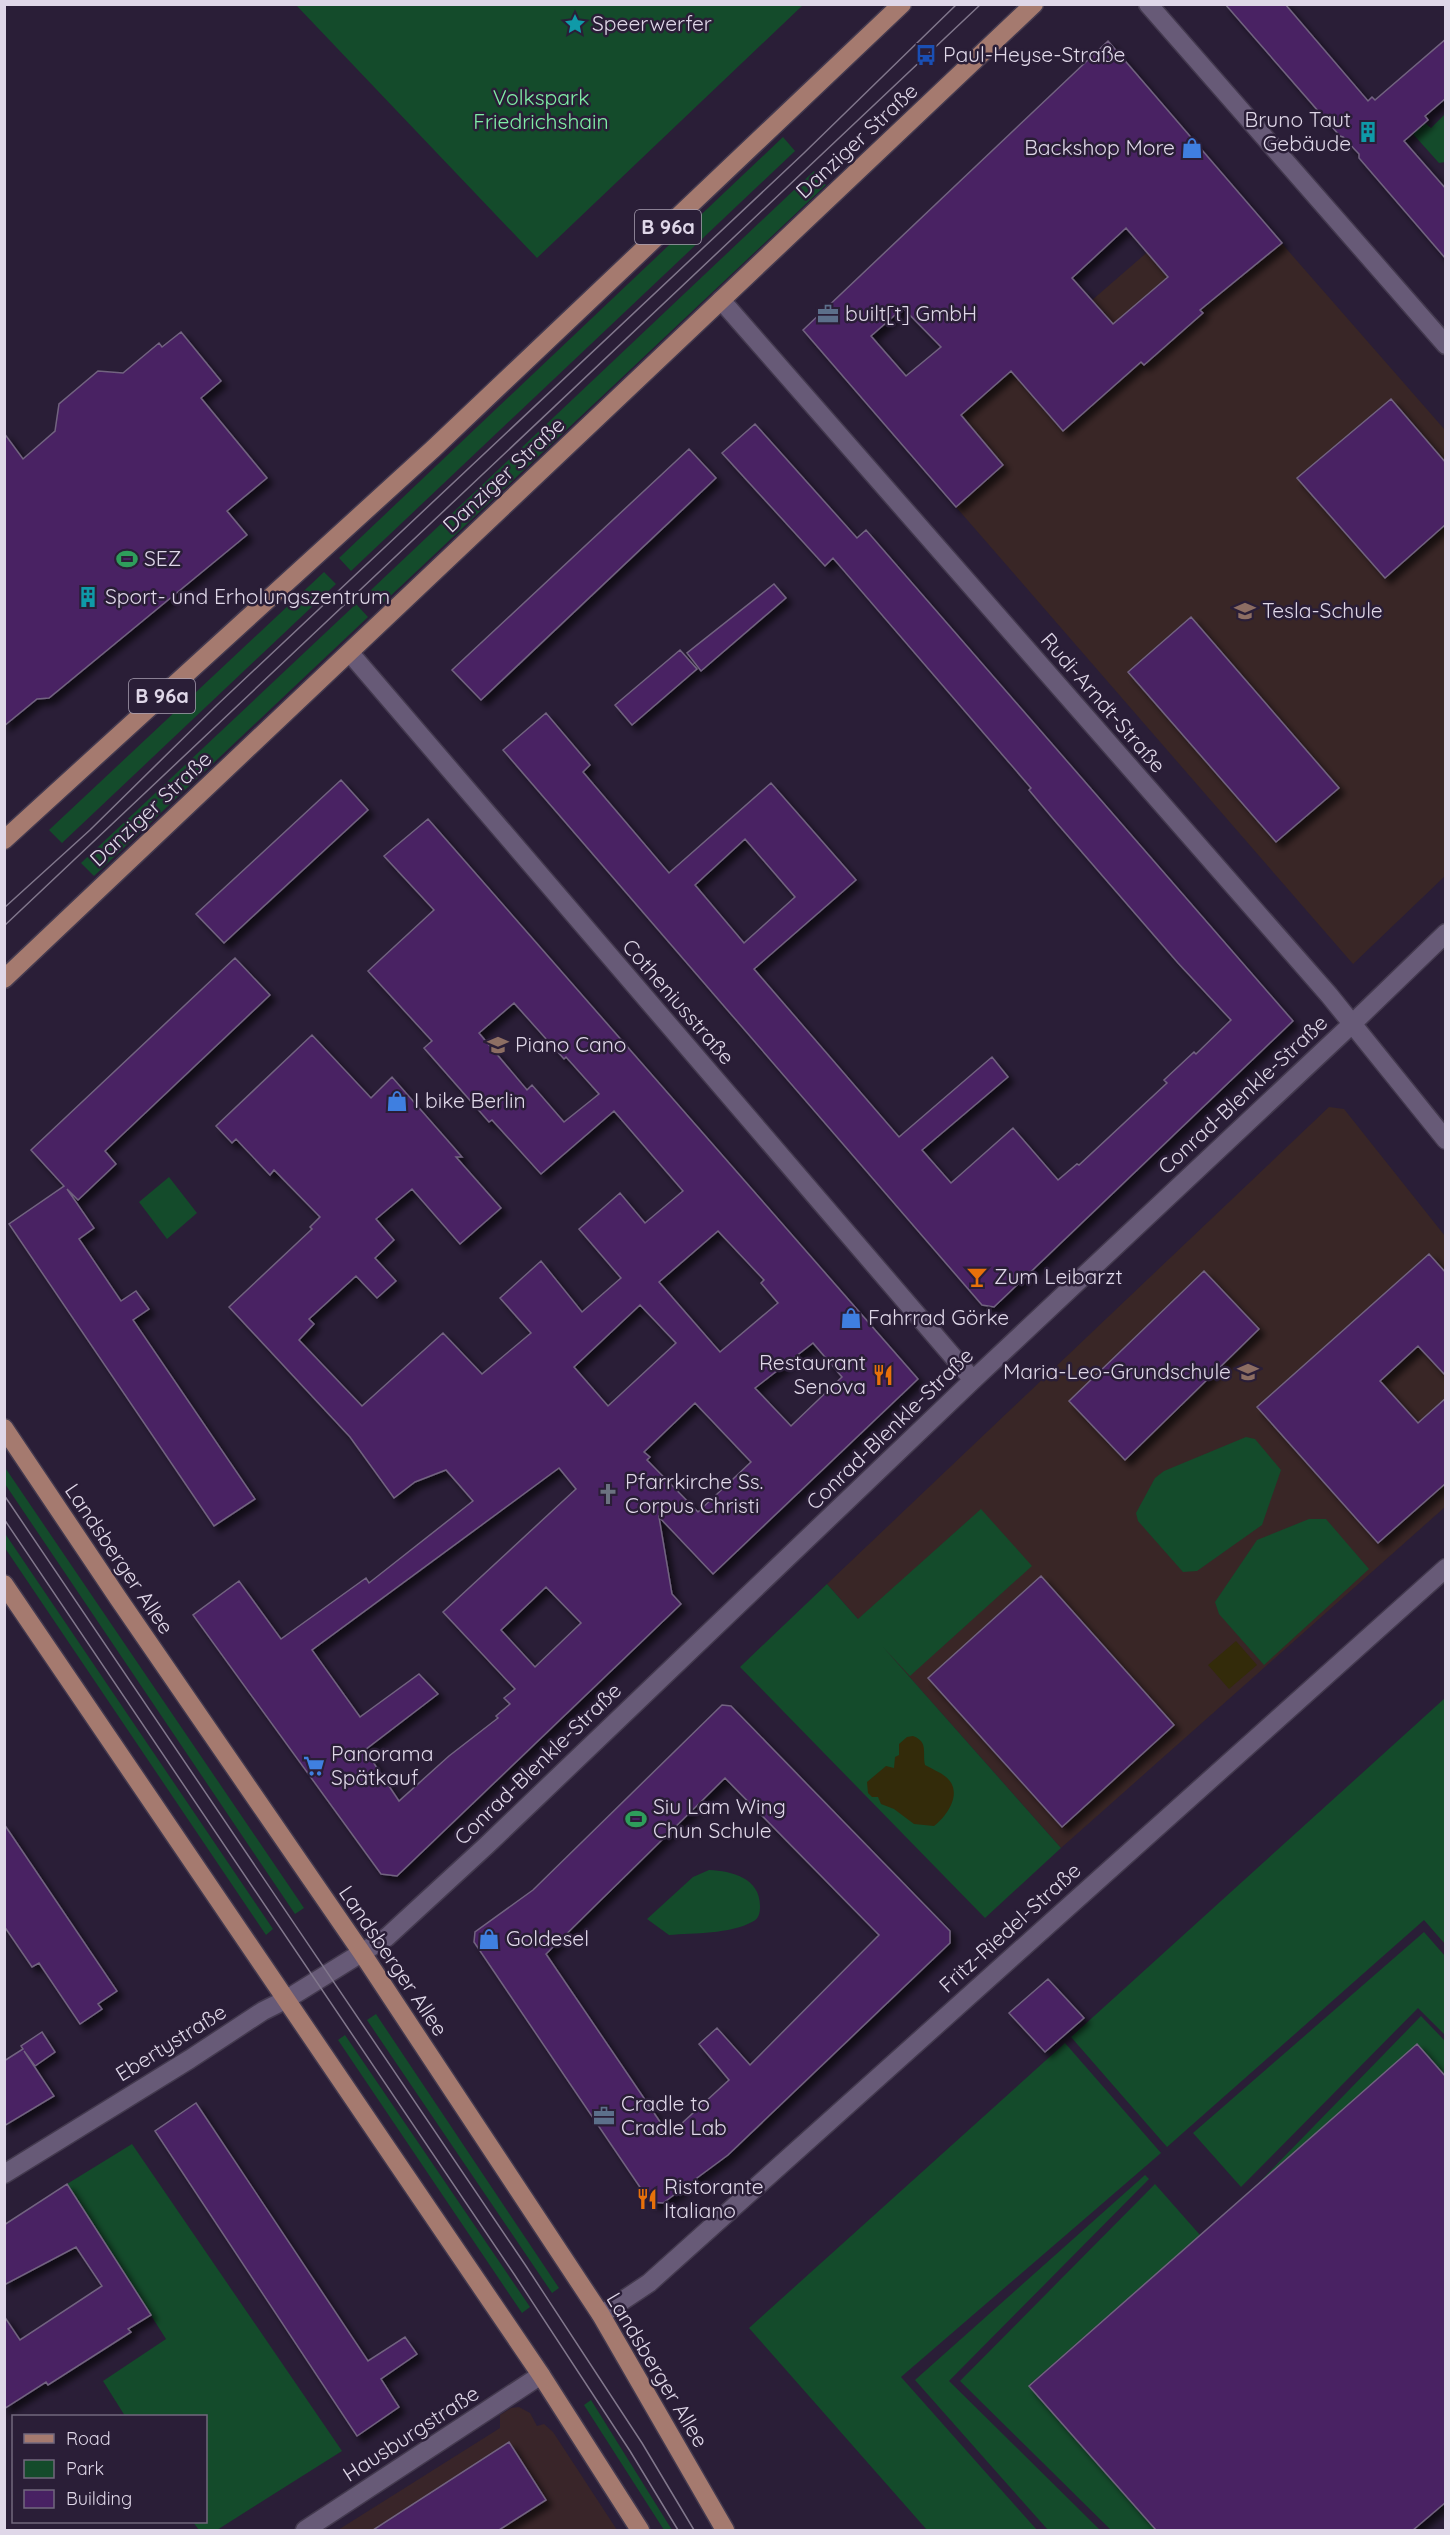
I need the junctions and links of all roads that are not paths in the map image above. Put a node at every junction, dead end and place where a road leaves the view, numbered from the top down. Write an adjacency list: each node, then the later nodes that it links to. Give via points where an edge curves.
1 (902, 4): 7 (main road, B 96a, via 425,457)
2 (1034, 4): 4 (main road, Danziger Straße)
3 (1148, 4): 5 (street)
4 (721, 300): 6 (main road, Danziger Straße); 10 (street, Rudi-Arndt-Straße)
5 (1446, 345)
6 (350, 653): 9 (main road, Danziger Straße); 12 (street, Cotheniusstraße)
7 (4, 840)
8 (1446, 933): 10 (street, Conrad-Blenkle-Straße)
9 (4, 979)
10 (1353, 1023): 11 (street, Rudi-Arndt-Straße); 12 (street, Conrad-Blenkle-Straße)
11 (1446, 1140)
12 (973, 1380): 16 (street, Conrad-Blenkle-Straße, via 487,1845 387,1937)
13 (4, 1428): 16 (main road, Landsberger Allee)
14 (1446, 1568): 19 (street, Fritz-Riedel-Straße, via 649,2283)
15 (4, 1584): 17 (main road)
16 (362, 1953): 17 (street, Ebertystraße); 19 (main road, Landsberger Allee)
17 (287, 1999): 18 (street, Ebertystraße); 20 (main road)
18 (4, 2174)
19 (600, 2315): 23 (main road, Landsberger Allee)
20 (541, 2375): 21 (street, Hausburgstraße); 22 (main road)
21 (305, 2530)
22 (640, 2530)
23 (725, 2530)

